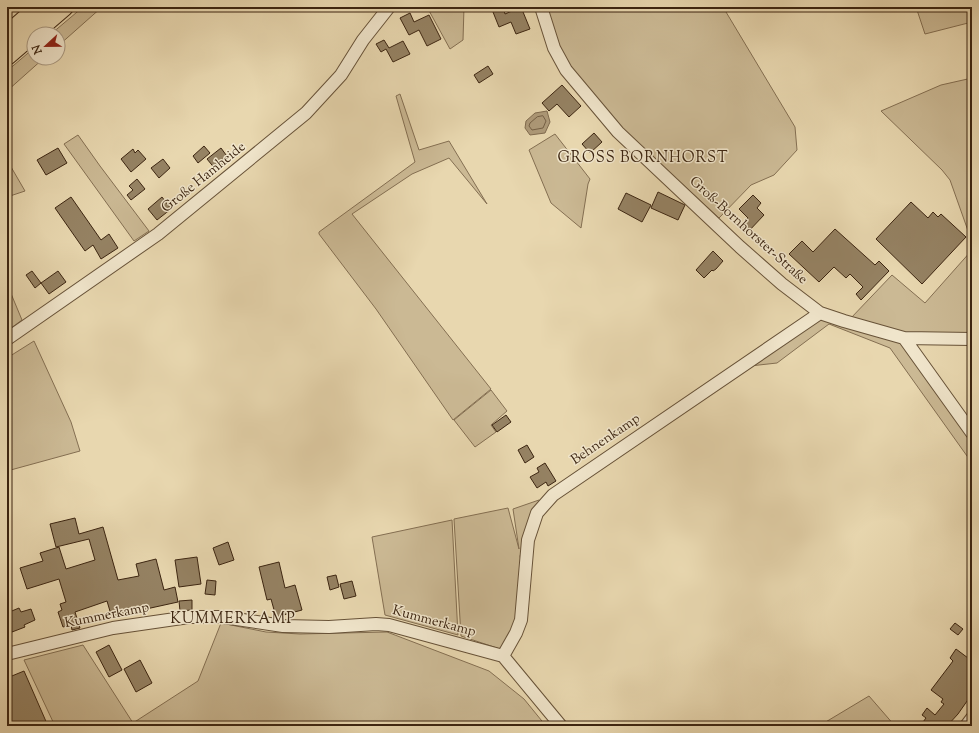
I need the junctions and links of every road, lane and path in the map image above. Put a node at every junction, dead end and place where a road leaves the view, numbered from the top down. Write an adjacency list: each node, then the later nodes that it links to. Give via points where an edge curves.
1 (39, 7): 5 (highway)
2 (64, 7): 6 (highway)
3 (389, 7): 9 (street, Große Hamheide, via 363,40 341,75 306,113 158,234)
4 (541, 7): 7 (street, Groß-Bornhorster-Straße, via 554,48 566,70 618,132 740,247)
5 (7, 35)
6 (7, 56)
7 (820, 313): 8 (street, Groß-Bornhorster-Straße); 13 (street, Behnenkamp, via 553,495 538,513 528,540 521,620)
8 (904, 338): 10 (street, Groß-Bornhorster-Straße); 11 (street)
9 (7, 339)
10 (972, 339)
11 (972, 433)
12 (7, 654): 13 (street, Kummerkamp, via 113,628 189,617 223,617 283,626 390,625)
13 (503, 656): 15 (street)
14 (972, 718): 16 (street)
15 (561, 726)
16 (966, 726)

